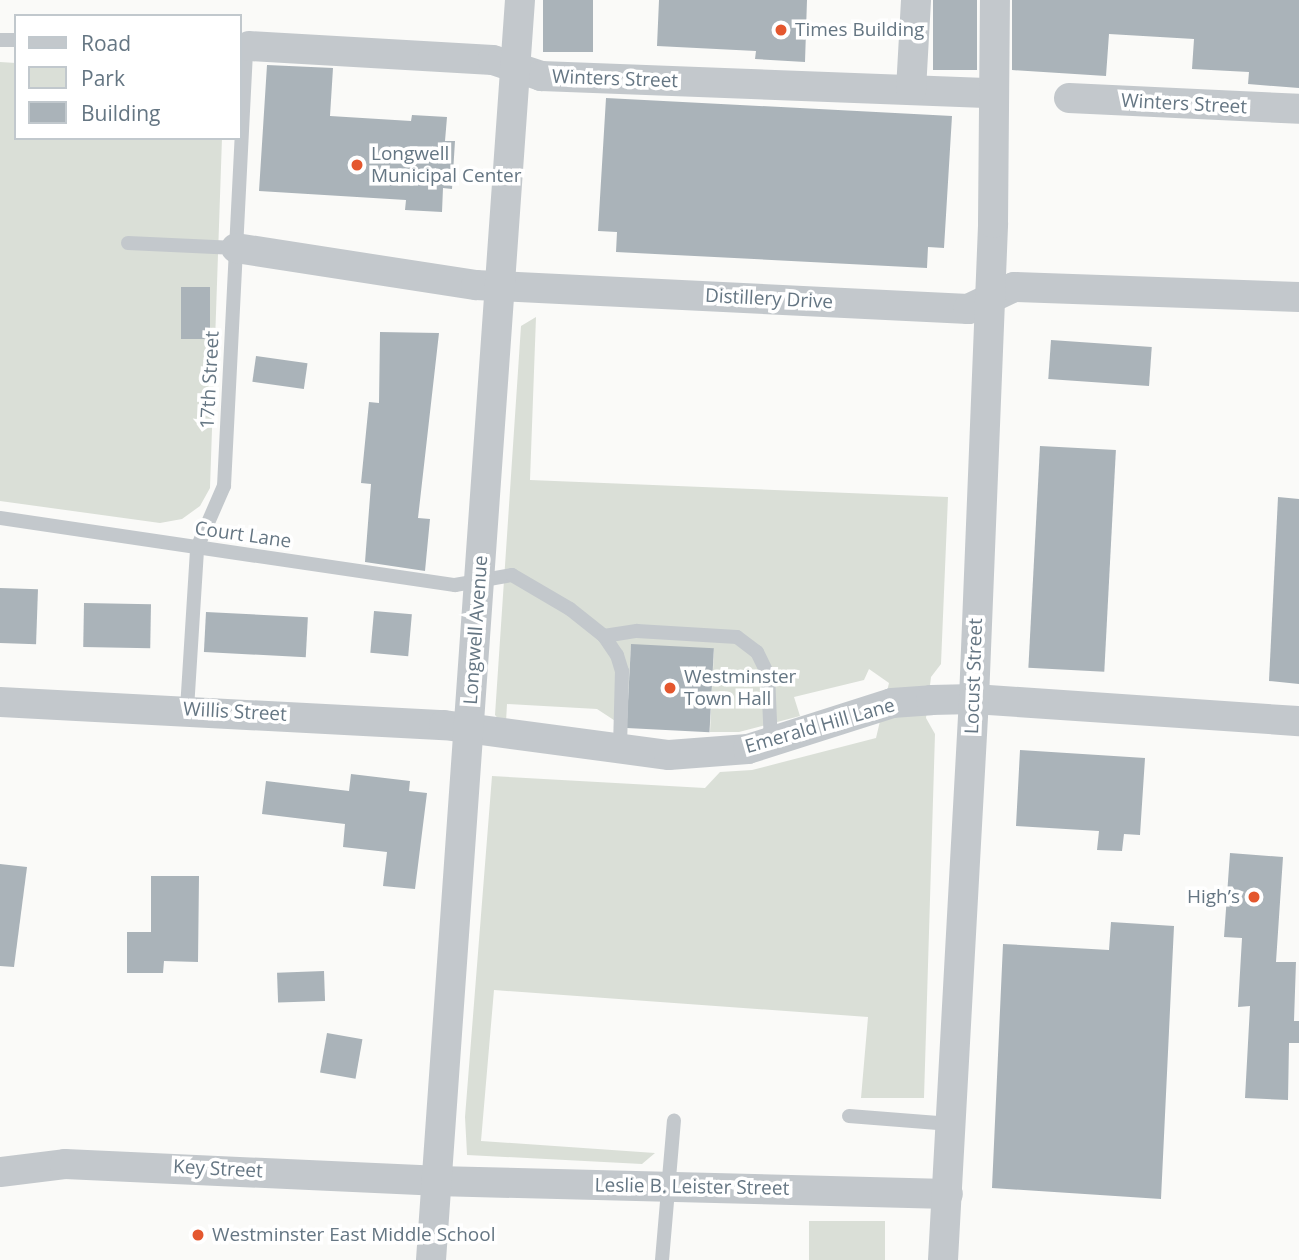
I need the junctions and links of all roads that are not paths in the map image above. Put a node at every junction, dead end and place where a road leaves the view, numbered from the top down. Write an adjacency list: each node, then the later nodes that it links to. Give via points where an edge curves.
1 (520, 0): 5 (street, Longwell Avenue)
2 (916, 0): 6 (street)
3 (995, 0): 7 (street, Locust Street)
4 (244, 46): 5 (street, Winters Street, via 493,60); 8 (lane, 17th Street)
5 (515, 67): 6 (street, Winters Street, via 541,76); 14 (street, Longwell Avenue)
6 (911, 90): 7 (street, Winters Street)
7 (993, 93): 16 (street, Locust Street)
8 (242, 96)
9 (1069, 98): 10 (street, Winters Street)
10 (1299, 109)
11 (240, 140): 13 (lane, 17th Street)
12 (128, 243): 13 (lane)
13 (236, 248): 14 (street, Distillery Drive); 18 (lane, 17th Street, via 224,486)
14 (499, 286): 16 (street, Distillery Drive, via 968,309); 19 (street, Longwell Avenue)
15 (1299, 297): 16 (street, Distillery Drive, via 1014,287)
16 (990, 299): 21 (street, Locust Street)
17 (0, 519): 18 (lane, Court Lane)
18 (197, 548): 19 (lane, Court Lane, via 455,585); 23 (lane, 17th Street)
19 (480, 580): 20 (lane, Court Lane, via 512,575 570,609); 25 (street, Longwell Avenue)
20 (604, 636): 26 (lane, via 637,631 737,637 757,652 768,675); 27 (lane, via 622,671)
21 (974, 699): 24 (street, Emerald Hill Lane); 26 (street, Emerald Hill Lane, via 892,704); 30 (street, Locust Street)
22 (0, 702): 23 (street, Willis Street)
23 (187, 709): 25 (street, Willis Street, via 444,725)
24 (1299, 721)
25 (468, 732): 27 (street, Emerald Hill Lane); 32 (street, Longwell Avenue)
26 (771, 743): 27 (street, Emerald Hill Lane, via 669,755)
27 (620, 748)
28 (849, 1116): 30 (lane)
29 (674, 1121): 33 (lane)
30 (951, 1124): 34 (street, Locust Street)
31 (0, 1172): 32 (street, Key Street, via 65,1164)
32 (436, 1181): 33 (street, Leslie B. Leister Street); 35 (street, Longwell Avenue)
33 (668, 1186): 34 (street, Leslie B. Leister Street); 36 (lane)
34 (948, 1194): 37 (street, Locust Street)
35 (432, 1260)
36 (662, 1260)
37 (943, 1260)

